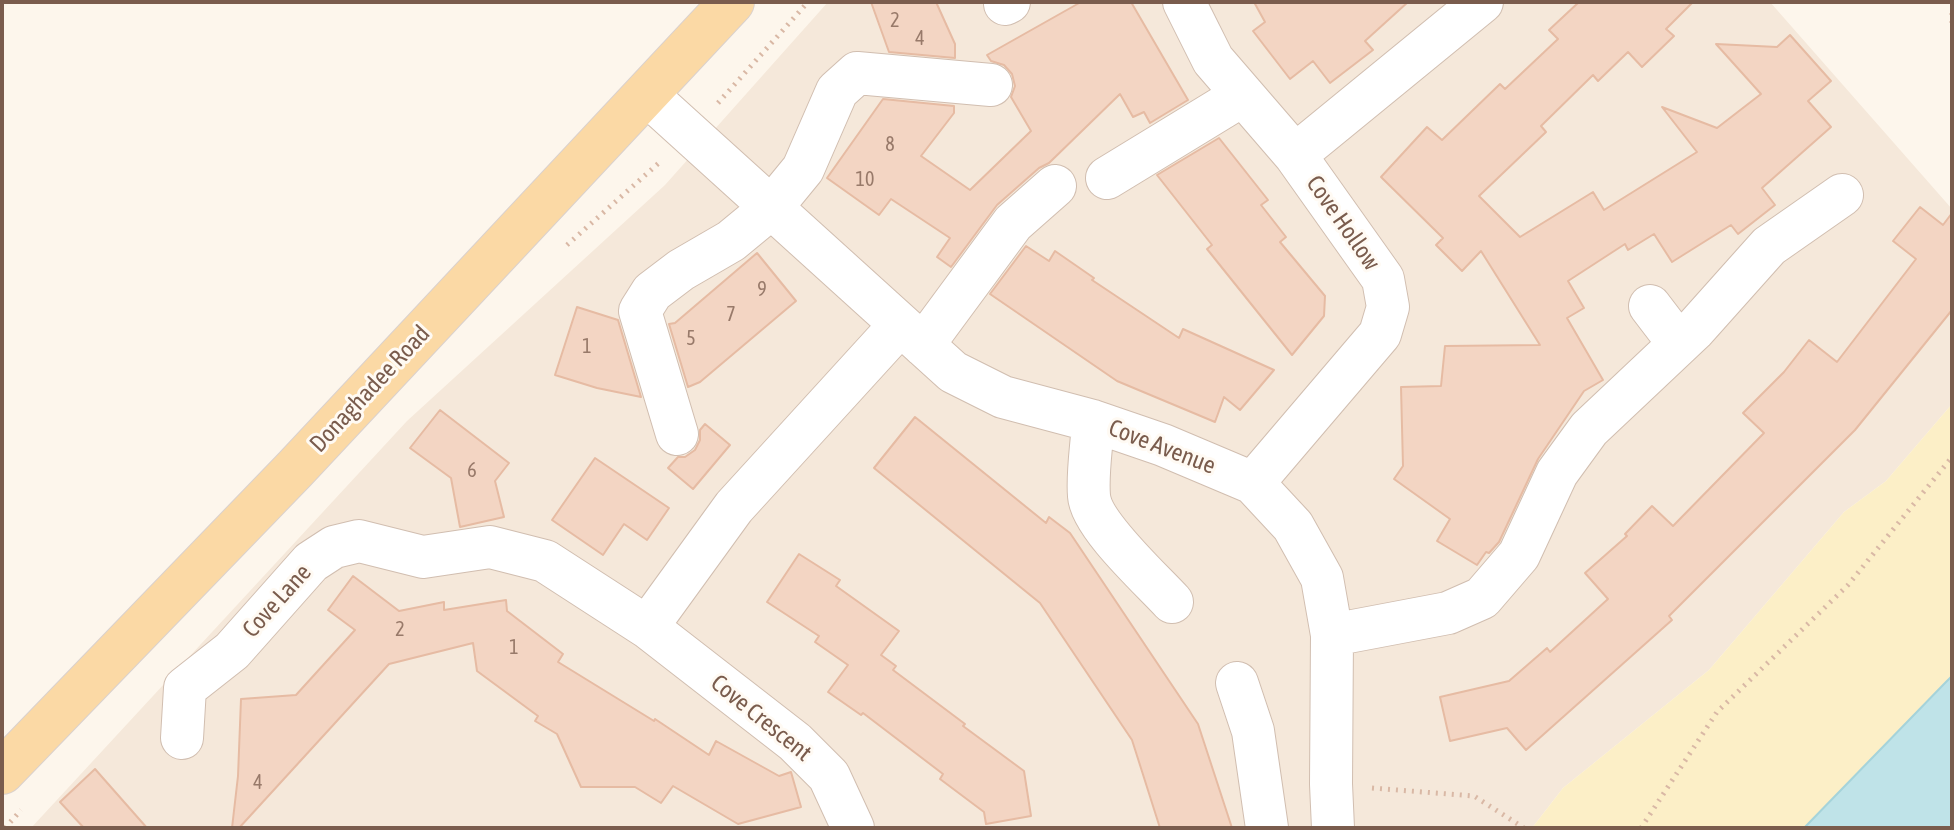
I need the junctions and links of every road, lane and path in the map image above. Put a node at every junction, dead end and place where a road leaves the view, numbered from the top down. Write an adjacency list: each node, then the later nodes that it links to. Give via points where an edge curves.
1 (732, 2): 8 (main road, Donaghadee Road)
2 (808, 2): 10 (path)
3 (1184, 2): 9 (street, Cove Hollow, via 1213,60)
4 (1482, 2): 11 (street)
5 (1952, 13): 6 (path)
6 (1952, 26)
7 (991, 85): 15 (street, via 857,73 837,91 803,169)
8 (646, 94): 10 (street, Cove Avenue); 28 (main road, Donaghadee Road)
9 (1243, 95): 11 (street, Cove Hollow); 12 (street)
10 (690, 134): 15 (street, Cove Avenue)
11 (1295, 155): 22 (street, Cove Hollow, via 1383,279 1388,307 1380,334)
12 (1107, 178)
13 (1055, 186): 17 (street, via 1013,223)
14 (1842, 195): 18 (street, via 1769,246)
15 (771, 208): 17 (street, Cove Avenue); 20 (street, via 652,292 640,311)
16 (1650, 306): 18 (street)
17 (911, 335): 19 (street, Cove Avenue, via 953,372 1003,397); 24 (street, via 734,507)
18 (1679, 344): 25 (street, via 1589,429 1557,473 1519,555 1482,598 1448,613)
19 (1093, 421): 22 (street, Cove Avenue); 23 (street, via 1093,510)
20 (677, 434)
21 (1952, 457): 34 (path, via 1848,585 1717,712)
22 (1253, 483): 25 (street, Cove Avenue, via 1293,526 1322,578)
23 (1172, 602)
24 (647, 627): 27 (street, Cove Lane, via 545,561 490,547 423,557 359,541 334,547 311,562 232,651 185,688); 30 (street, Cove Crescent, via 795,742 829,776)
25 (1332, 635): 29 (street, Cove Avenue)
26 (1237, 683): 31 (street, via 1253,731)
27 (182, 738)
28 (2, 772)
29 (1331, 784): 32 (street, Cove Avenue); 33 (path, via 1474,796)
30 (853, 828)
31 (1267, 828)
32 (1333, 828)
33 (1524, 828)
34 (1641, 828)

